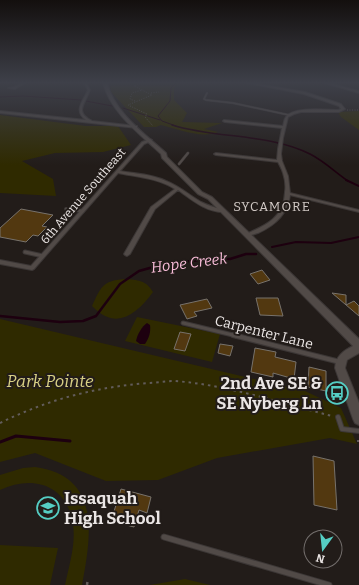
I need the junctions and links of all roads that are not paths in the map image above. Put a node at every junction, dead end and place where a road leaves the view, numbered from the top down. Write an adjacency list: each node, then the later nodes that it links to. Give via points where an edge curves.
1 (80, 110): 8 (street, via 85,119)
2 (120, 110): 9 (main road)
3 (267, 110): 6 (lane)
4 (335, 110): 6 (street)
5 (0, 112): 8 (street)
6 (289, 115): 10 (street)
7 (225, 121): 10 (street)
8 (95, 123): 9 (street)
9 (136, 127): 11 (main road)
10 (284, 127): 15 (street)
11 (150, 140): 13 (main road); 17 (street, 6th Avenue Southeast, via 143,143)
12 (188, 153): 16 (lane)
13 (164, 154): 16 (main road, via 171,156); 18 (main road, via 164,157)
14 (216, 154): 15 (street)
15 (280, 161): 20 (street, via 285,171)
16 (179, 164): 18 (main road)
17 (118, 172): 19 (street, via 161,180); 22 (street, 6th Avenue Southeast)
18 (184, 174): 23 (main road, via 200,193 210,198)
19 (177, 189): 23 (street, via 204,207); 27 (street, via 153,208)
20 (289, 194): 24 (street); 25 (street, via 284,210 274,222 263,230)
21 (66, 209): 22 (lane)
22 (83, 211): 28 (street, 6th Avenue Southeast)
23 (223, 211): 25 (main road)
24 (359, 211)
25 (248, 235): 31 (main road)
26 (25, 252): 28 (lane)
27 (127, 254)
28 (44, 256): 29 (street, 6th Avenue Southeast, via 32,268)
29 (0, 262)
30 (183, 323): 33 (lane, Carpenter Lane)
31 (359, 345)
32 (359, 348): 33 (main road, via 344,355)
33 (340, 362): 35 (main road, via 342,376)
34 (338, 417): 36 (lane, via 342,429)
35 (359, 419)
36 (359, 431)
37 (164, 536): 38 (lane)
38 (329, 585)

